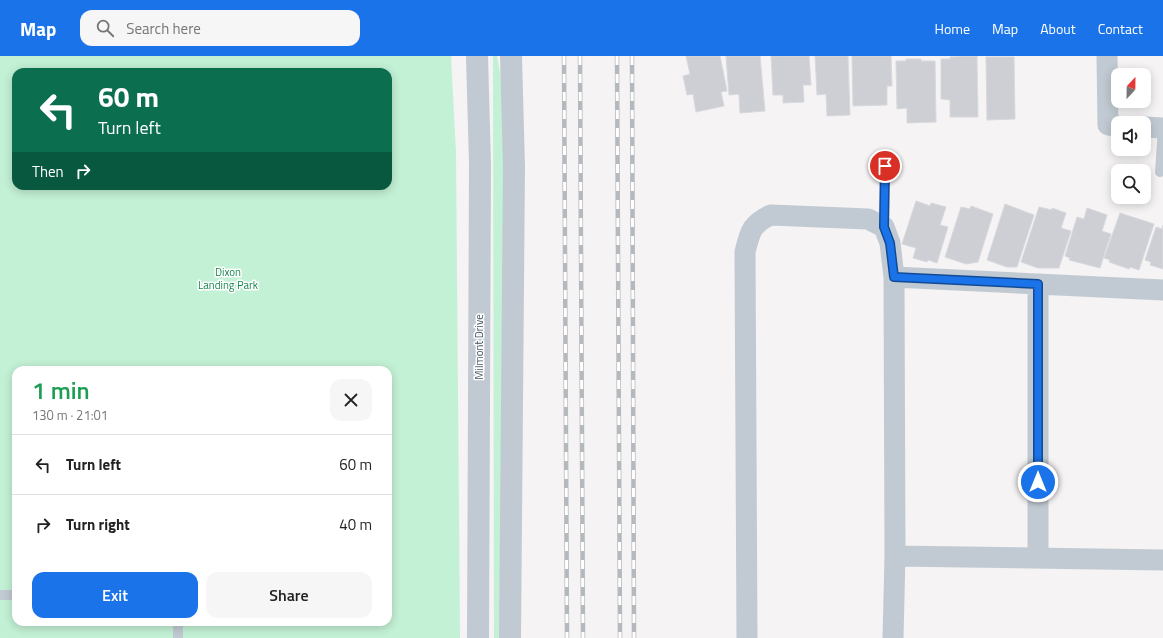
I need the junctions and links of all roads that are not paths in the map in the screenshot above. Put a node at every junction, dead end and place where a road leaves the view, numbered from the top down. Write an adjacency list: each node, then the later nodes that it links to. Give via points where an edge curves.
1 (477, 56): 20 (street, Milmont Drive, via 480,164)
2 (511, 56): 21 (street, via 514,167)
3 (1107, 56): 4 (street, via 1108,125)
4 (1111, 125)
5 (1151, 127): 6 (street)
6 (1163, 128): 8 (lane)
7 (885, 166): 9 (lane)
8 (1160, 172)
9 (884, 227): 10 (street, via 890,243); 22 (street, via 868,219 771,215 757,221 749,237 745,252)
10 (894, 277): 11 (street); 13 (street)
11 (1038, 284): 12 (street); 14 (street)
12 (1163, 290)
13 (895, 556): 14 (street); 23 (street)
14 (1038, 558): 15 (street)
15 (1163, 560)
16 (0, 595): 17 (lane)
17 (12, 595)
18 (178, 626): 19 (lane)
19 (178, 638)
20 (478, 638)
21 (510, 638)
22 (747, 638)
23 (893, 638)

